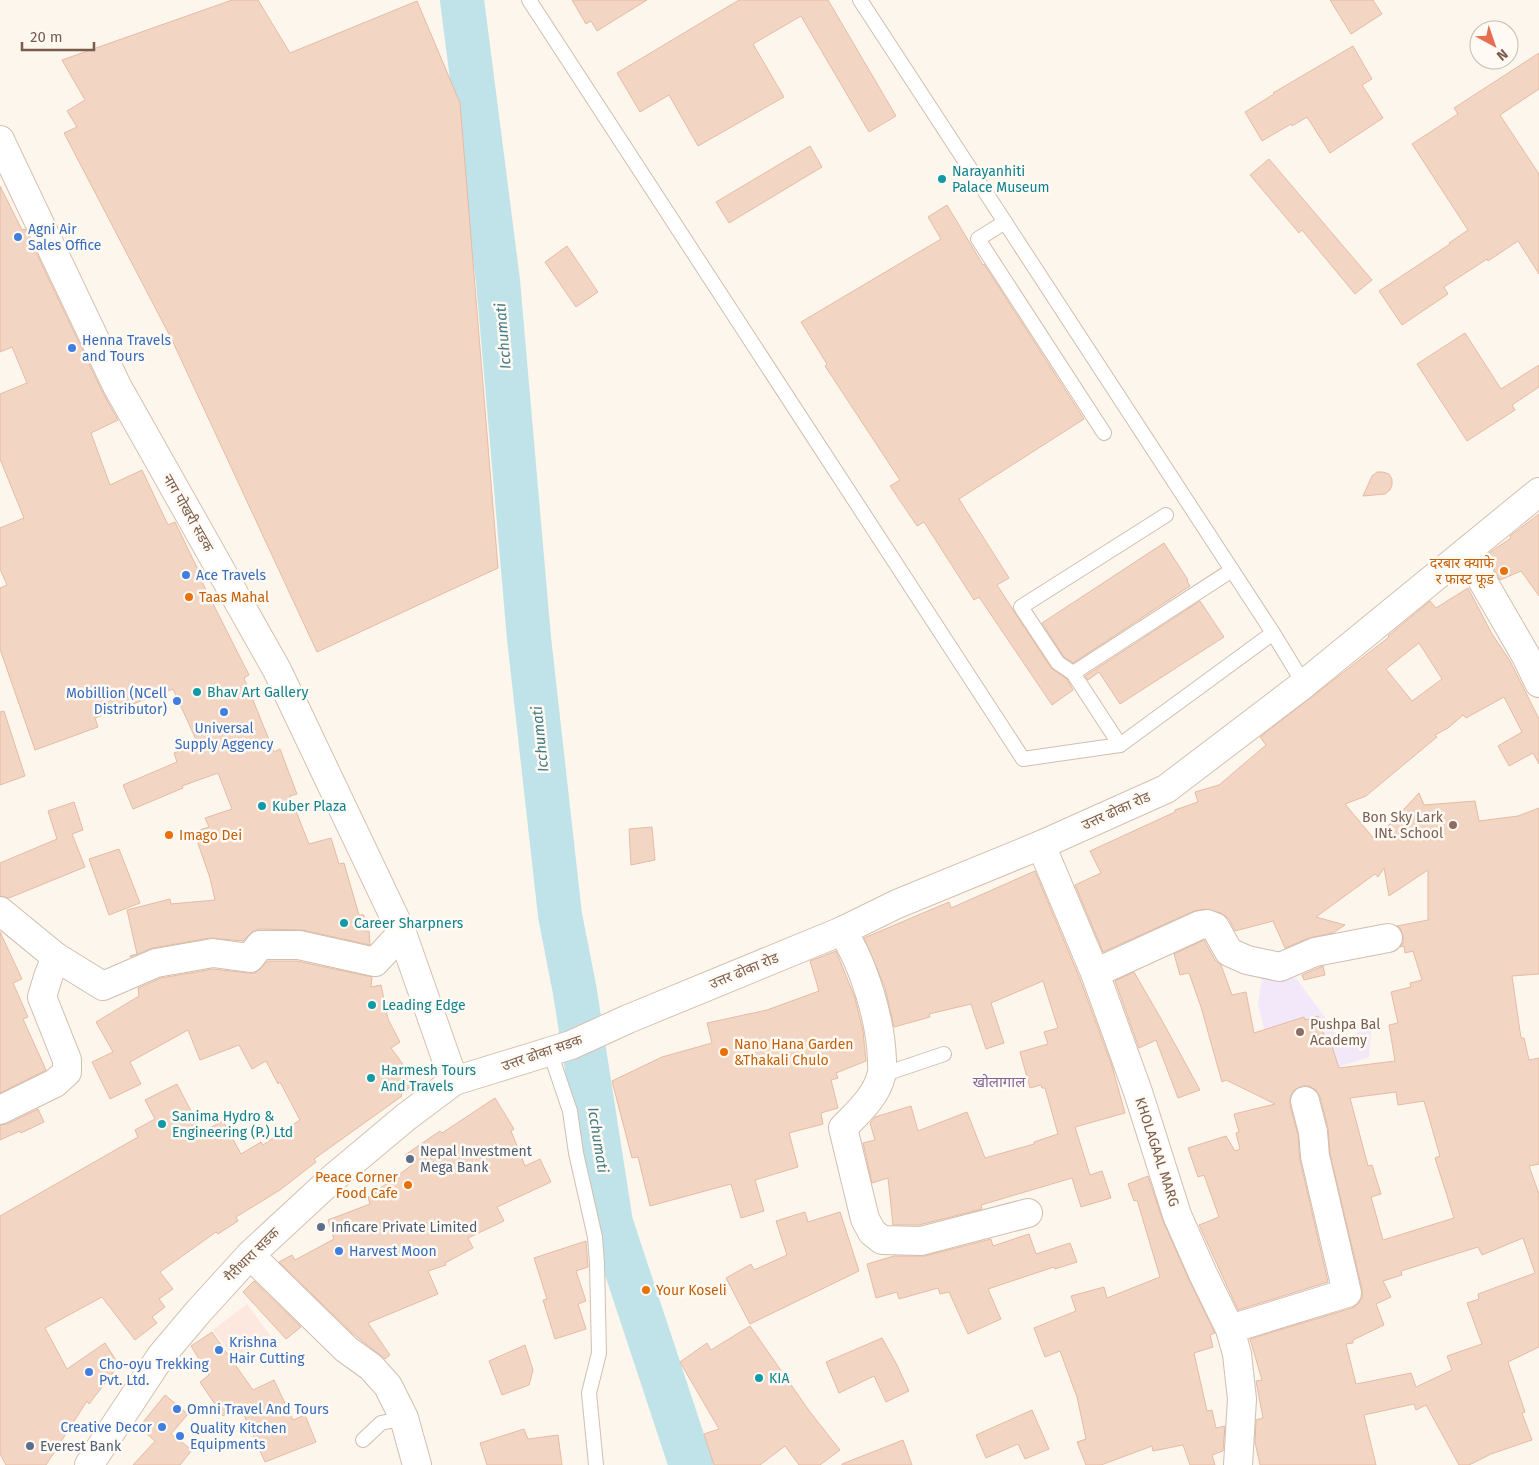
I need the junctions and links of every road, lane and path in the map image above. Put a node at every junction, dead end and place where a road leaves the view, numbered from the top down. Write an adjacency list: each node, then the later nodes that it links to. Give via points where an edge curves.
1 (529, 0): 14 (lane, via 1023,759)
2 (860, 0): 4 (lane)
3 (0, 140): 18 (street, नाग पोखरी सडक, via 116,386 278,670)
4 (1004, 222): 5 (lane, via 978,239); 9 (lane)
5 (1104, 433)
6 (1539, 492): 8 (street, उत्तर ढोका रोड)
7 (1166, 515): 11 (lane, via 1021,607 1058,663)
8 (1466, 552): 12 (street); 13 (street, उत्तर ढोका रोड)
9 (1232, 570): 10 (lane); 11 (lane)
10 (1273, 632): 13 (lane); 14 (lane)
11 (1073, 672): 14 (lane)
12 (1539, 683)
13 (1304, 684): 15 (street, उत्तर ढोका रोड, via 1166,789)
14 (1120, 745)
15 (1041, 844): 17 (street, उत्तर ढोका रोड, via 897,904); 21 (street, KHOLAGAAL MARG)
16 (0, 911): 20 (street)
17 (842, 931): 22 (street, उत्तर ढोका रोड); 25 (street, via 850,942 872,998 881,1044)
18 (402, 933): 20 (street, via 375,962 299,945 260,945 250,958 213,953 156,963 103,986); 26 (street, नाग पोखरी सडक)
19 (1388, 938): 21 (street, via 1315,952 1280,967 1247,960 1229,952 1215,927 1207,924)
20 (56, 957): 28 (street, via 42,997 68,1072 55,1083)
21 (1095, 973): 31 (street, KHOLAGAAL MARG, via 1178,1215)
22 (628, 1019): 23 (street, उत्तर ढोका सडक)
23 (560, 1049): 26 (street, उत्तर ढोका सडक); 36 (lane, via 576,1153 595,1237 599,1353 589,1393)
24 (944, 1054): 25 (lane)
25 (882, 1076): 29 (street, via 868,1100 843,1128 865,1219 872,1232 882,1240 921,1241)
26 (454, 1081): 30 (street, गैरीधारा सडक, via 332,1179)
27 (1305, 1101): 31 (street, via 1347,1293)
28 (0, 1110)
29 (1028, 1213)
30 (250, 1255): 32 (street, via 346,1349 371,1367 388,1386); 34 (street, गैरीधारा सडक, via 162,1356)
31 (1230, 1329): 37 (street, KHOLAGAAL MARG, via 1237,1354 1242,1399)
32 (404, 1418): 33 (lane, via 381,1423); 35 (street)
33 (363, 1440)
34 (89, 1465)
35 (416, 1465)
36 (596, 1465)
37 (1238, 1465)

